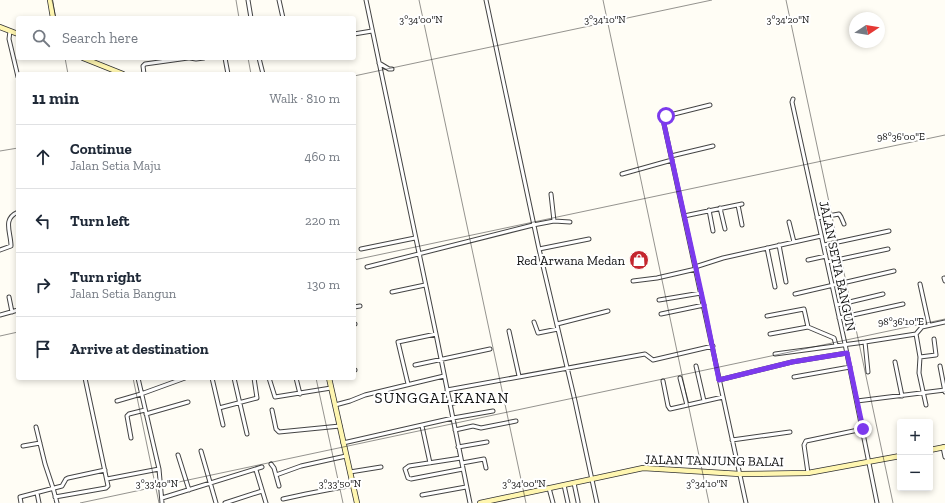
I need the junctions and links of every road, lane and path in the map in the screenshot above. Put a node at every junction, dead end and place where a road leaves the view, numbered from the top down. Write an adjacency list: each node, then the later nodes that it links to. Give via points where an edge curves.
1 (50, 0): 6 (street)
2 (248, 0): 7 (street)
3 (279, 0): 8 (street)
4 (366, 0): 10 (street)
5 (486, 0): 41 (street)
6 (53, 16)
7 (251, 16)
8 (283, 16)
9 (0, 27): 13 (street)
10 (372, 31): 12 (street); 18 (street)
11 (16, 34): 13 (street)
12 (356, 34)
13 (9, 36): 20 (street)
14 (88, 60): 21 (street)
15 (174, 60): 22 (street, via 145,64)
16 (225, 60): 23 (street)
17 (260, 60): 24 (street)
18 (380, 63): 19 (street); 47 (street)
19 (392, 69)
20 (17, 72)
21 (118, 72)
22 (144, 72)
23 (228, 72)
24 (263, 72)
25 (793, 99): 36 (street, JALAN SETIA BANGUN)
26 (710, 105): 28 (street, via 664,117)
27 (713, 146): 28 (street)
28 (670, 156): 29 (street)
29 (672, 160): 30 (street); 35 (street)
30 (622, 174)
31 (551, 194): 37 (street)
32 (720, 208): 33 (street); 42 (street, via 740,204); 43 (street)
33 (709, 210): 35 (street); 44 (street)
34 (16, 213): 56 (street, via 9,220 10,246)
35 (684, 216): 62 (street)
36 (817, 218): 40 (street, via 839,214); 46 (street, JALAN SETIA BANGUN)
37 (554, 221): 38 (street); 41 (street)
38 (570, 222)
39 (789, 222): 49 (street)
40 (844, 224)
41 (533, 225): 54 (street); 57 (street)
42 (742, 225)
43 (725, 229)
44 (713, 231)
45 (889, 231): 51 (street)
46 (821, 236): 49 (street); 51 (street, JALAN SETIA BANGUN)
47 (415, 238): 53 (street); 57 (street)
48 (589, 239): 54 (street)
49 (794, 242): 50 (street)
50 (779, 245): 52 (street); 65 (street)
51 (824, 245): 58 (street, JALAN SETIA BANGUN)
52 (767, 248): 62 (street, via 723,258); 69 (street)
53 (361, 249)
54 (538, 249): 90 (street)
55 (888, 249): 60 (street)
56 (0, 250)
57 (419, 254): 61 (street); 67 (street)
58 (826, 256): 59 (street); 60 (street, JALAN SETIA BANGUN)
59 (808, 260)
60 (827, 262): 68 (street, JALAN SETIA BANGUN)
61 (368, 267)
62 (695, 268): 64 (street); 71 (street)
63 (894, 272): 68 (street)
64 (633, 281)
65 (786, 282)
66 (920, 284): 91 (street)
67 (425, 285): 70 (street); 95 (street)
68 (832, 285): 72 (street); 78 (street, JALAN SETIA BANGUN)
69 (775, 287)
70 (392, 292)
71 (701, 292): 75 (street); 77 (street)
72 (795, 294)
73 (883, 294): 78 (street)
74 (9, 297): 83 (street)
75 (659, 300)
76 (902, 304): 87 (street)
77 (704, 305): 84 (street); 102 (street)
78 (837, 305): 87 (street, JALAN SETIA BANGUN)
79 (360, 306): 80 (street)
80 (356, 307)
81 (16, 311): 83 (street)
82 (608, 311): 90 (street)
83 (12, 312): 85 (street)
84 (661, 314)
85 (0, 315)
86 (767, 316): 92 (street, via 804,309)
87 (839, 318): 100 (street, JALAN SETIA BANGUN)
88 (534, 322): 93 (street, via 538,333)
89 (945, 322): 91 (street)
90 (557, 324): 93 (street)
91 (930, 325): 97 (street, via 922,327)
92 (808, 327): 96 (street); 101 (street, via 834,338)
93 (558, 329): 115 (street)
94 (508, 331): 118 (street)
95 (436, 334): 108 (street); 132 (street, via 398,342)
96 (770, 334)
97 (916, 334): 99 (street); 107 (street)
98 (934, 339): 106 (street)
99 (865, 342): 100 (street); 116 (street)
100 (845, 344): 101 (street); 104 (street, JALAN SETIA BANGUN)
101 (836, 345): 105 (street)
102 (712, 346): 115 (street, via 653,360 645,354); 130 (street)
103 (490, 349): 108 (street)
104 (847, 353): 114 (street, JALAN SETIA BANGUN); 130 (street, via 792,362)
105 (775, 354)
106 (936, 355): 107 (street); 109 (street)
107 (920, 357): 136 (street, via 919,372)
108 (441, 359): 111 (street); 117 (street)
109 (937, 360)
110 (895, 362): 139 (street)
111 (415, 365)
112 (696, 366): 142 (street)
113 (940, 366): 135 (street)
114 (850, 367): 119 (street); 143 (street, JALAN SETIA BANGUN)
115 (567, 368): 118 (street); 196 (street)
116 (868, 372)
117 (444, 376): 132 (street); 134 (street)
118 (519, 376): 134 (street)
119 (794, 377)
120 (680, 378): 149 (street)
121 (85, 380): 189 (street)
122 (138, 380): 137 (street)
123 (180, 380): 137 (street)
124 (212, 380): 151 (street)
125 (234, 380): 146 (street)
126 (254, 380): 146 (street, via 257,398)
127 (270, 380): 138 (street, via 275,396)
128 (296, 380): 138 (street)
129 (329, 380): 133 (street)
130 (719, 380): 140 (street)
131 (663, 381): 149 (street, via 669,408)
132 (408, 384): 147 (street)
133 (331, 388): 138 (street); 147 (street)
134 (447, 390): 148 (street)
135 (945, 391): 136 (street)
136 (923, 393): 139 (street); 150 (street)
137 (142, 394): 141 (street); 153 (street)
138 (300, 394)
139 (902, 396): 143 (street)
140 (723, 397): 142 (street); 166 (street)
141 (117, 401)
142 (704, 401): 149 (street)
143 (857, 401): 161 (street, JALAN SETIA BANGUN)
144 (188, 402): 153 (street)
145 (457, 402): 148 (street)
146 (240, 403): 151 (street); 164 (street)
147 (335, 404): 158 (street)
148 (450, 404): 155 (street)
149 (687, 405)
150 (926, 405)
151 (219, 408): 157 (street)
152 (272, 410): 158 (street, via 278,432)
153 (145, 412): 165 (street, via 127,415); 187 (street)
154 (493, 412): 155 (street)
155 (453, 418): 159 (street); 162 (street)
156 (516, 421): 162 (street)
157 (224, 425)
158 (340, 426): 169 (street)
159 (422, 426): 169 (street); 181 (street)
160 (36, 427): 168 (street)
161 (863, 429): 180 (street, JALAN SETIA BANGUN); 192 (street, via 806,441 804,445)
162 (455, 430): 171 (street)
163 (790, 432): 166 (street)
164 (247, 434)
165 (131, 438)
166 (732, 440): 193 (street)
167 (487, 442): 171 (street)
168 (40, 443): 170 (street); 203 (street)
169 (343, 443): 176 (street)
170 (23, 446)
171 (458, 447): 179 (street)
172 (944, 447): 173 (street); 178 (street)
173 (933, 449)
174 (201, 451): 197 (street)
175 (178, 455): 205 (street)
176 (346, 456): 191 (street); 194 (street, via 300,466)
177 (897, 457): 180 (street, JALAN TANJUNG BALAI)
178 (945, 457)
179 (461, 458): 181 (street); 182 (street)
180 (869, 462): 192 (street, JALAN TANJUNG BALAI); 227 (street, JALAN SETIA BANGUN)
181 (430, 463): 188 (street, via 405,469 408,478)
182 (462, 463): 186 (street, via 484,459); 188 (street)
183 (271, 464): 194 (street)
184 (262, 467): 190 (street)
185 (381, 467): 191 (street)
186 (486, 468)
187 (159, 469): 195 (street); 210 (street)
188 (463, 469): 202 (street)
189 (105, 470): 195 (street); 203 (street, via 68,478 62,486)
190 (256, 470): 197 (street); 206 (street)
191 (350, 472): 199 (street)
192 (808, 473): 193 (street, JALAN TANJUNG BALAI)
193 (740, 474): 196 (street, JALAN TANJUNG BALAI, via 643,468); 226 (street)
194 (276, 475): 201 (street)
195 (107, 479): 209 (street, via 106,488)
196 (591, 479): 198 (street, JALAN TANJUNG BALAI); 225 (street)
197 (211, 483): 205 (street); 217 (street)
198 (574, 483): 200 (street, JALAN TANJUNG BALAI); 212 (street)
199 (353, 485): 211 (street); 220 (street)
200 (564, 485): 204 (street, JALAN TANJUNG BALAI); 224 (street)
201 (279, 486)
202 (466, 487): 208 (street); 221 (street)
203 (53, 488): 207 (street); 209 (street)
204 (549, 488): 222 (street, JALAN TANJUNG BALAI); 223 (street)
205 (189, 490): 210 (street)
206 (262, 491): 218 (street); 219 (street)
207 (37, 493): 213 (street, via 20,497); 214 (street)
208 (422, 495)
209 (55, 497): 215 (street)
210 (162, 498): 216 (street)
211 (283, 499)
212 (578, 502)
213 (21, 503)
214 (40, 503)
215 (57, 503)
216 (162, 503)
217 (216, 503)
218 (225, 503)
219 (266, 503)
220 (357, 503)
221 (470, 503)
222 (480, 503)
223 (553, 503)
224 (568, 503)
225 (596, 503)
226 (746, 503)
227 (877, 503)

